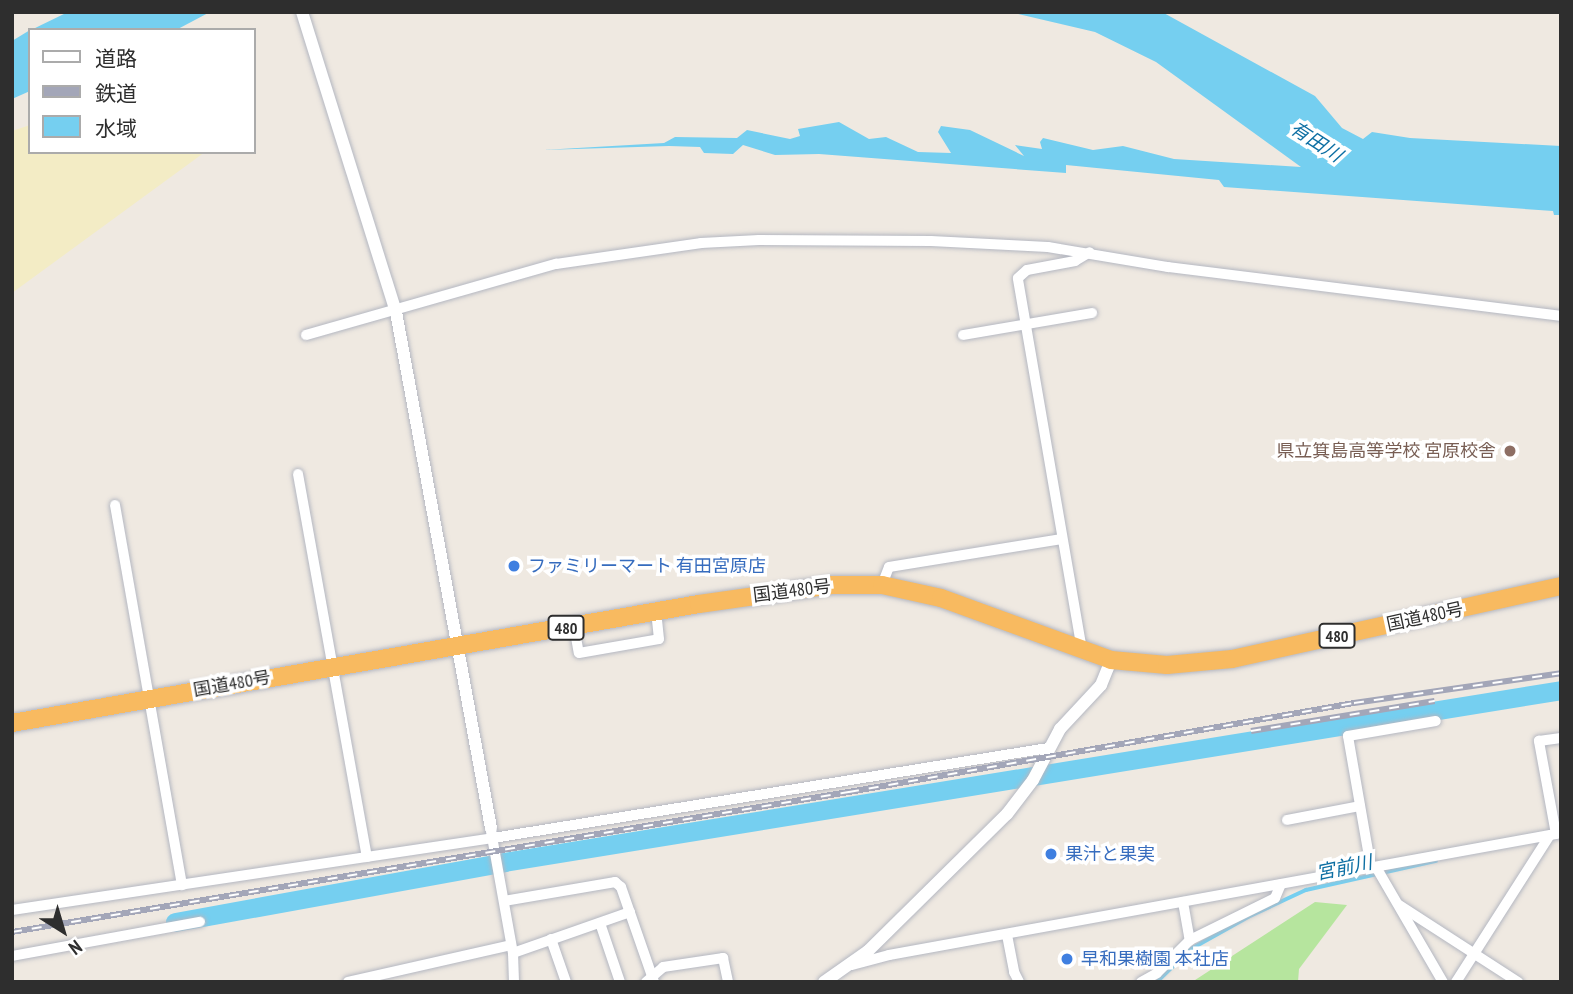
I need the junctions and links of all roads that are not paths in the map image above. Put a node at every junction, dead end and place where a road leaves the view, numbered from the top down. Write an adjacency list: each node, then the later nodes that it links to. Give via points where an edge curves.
1 (302, 12): 3 (street)
2 (1090, 252): 3 (street, via 931,241 701,243 556,264 497,278); 5 (street, via 1168,267); 6 (street, via 1074,261 1022,273 1018,278)
3 (396, 312): 7 (street); 16 (street)
4 (1092, 313): 6 (street)
5 (1561, 316)
6 (1024, 323): 8 (street); 11 (street)
7 (306, 335)
8 (963, 335)
9 (298, 474): 19 (street)
10 (115, 505): 20 (street)
11 (1062, 539): 12 (street, via 889,567); 17 (street)
12 (882, 585): 14 (highway, 国道480号 / 480, via 832,585); 17 (highway, 国道480号 / 480, via 941,598)
13 (1561, 586): 18 (highway, 国道480号 / 480, via 1232,659 1167,665)
14 (656, 612): 15 (highway, 国道480号 / 480); 15 (street, via 659,639 593,651 579,653)
15 (574, 626): 16 (highway, 国道480号 / 480)
16 (457, 646): 19 (highway, 国道480号 / 480); 27 (street)
17 (1082, 650): 18 (highway, 国道480号 / 480)
18 (1111, 660): 24 (street, via 1095,693 1066,721)
19 (334, 667): 20 (highway, 国道480号 / 480); 29 (street)
20 (148, 698): 22 (highway, 国道480号 / 480); 32 (street)
21 (1436, 721): 25 (street, via 1348,736)
22 (12, 723)
23 (1561, 738): 28 (street, via 1539,741)
24 (1048, 748): 27 (street); 46 (street, via 1033,780 1007,814)
25 (1360, 806): 26 (street); 30 (street)
26 (1287, 820)
27 (492, 833): 29 (street); 33 (street)
28 (1556, 834): 30 (street); 44 (street)
29 (366, 857): 32 (street)
30 (1373, 868): 31 (street); 35 (street)
31 (1282, 884): 34 (street); 42 (street, via 1272,900)
32 (182, 885): 36 (street)
33 (504, 901): 37 (street, via 615,882); 43 (street)
34 (1183, 902): 40 (street); 42 (street)
35 (1399, 905): 44 (street); 56 (street)
36 (12, 910)
37 (630, 912): 39 (street); 47 (street)
38 (200, 922): 45 (street)
39 (600, 923): 41 (street); 51 (street)
40 (1007, 935): 46 (street); 54 (street)
41 (551, 939): 43 (street); 50 (street)
42 (1190, 940): 55 (street, via 1157,973)
43 (512, 949): 48 (street); 49 (street)
44 (1474, 953): 57 (street); 58 (street)
45 (12, 957)
46 (851, 966): 53 (street)
47 (651, 980): 52 (street, via 663,967 723,958)
48 (348, 982)
49 (514, 982)
50 (566, 982)
51 (620, 982)
52 (728, 982)
53 (824, 982)
54 (1018, 982)
55 (1141, 982)
56 (1443, 982)
57 (1456, 982)
58 (1518, 982)

